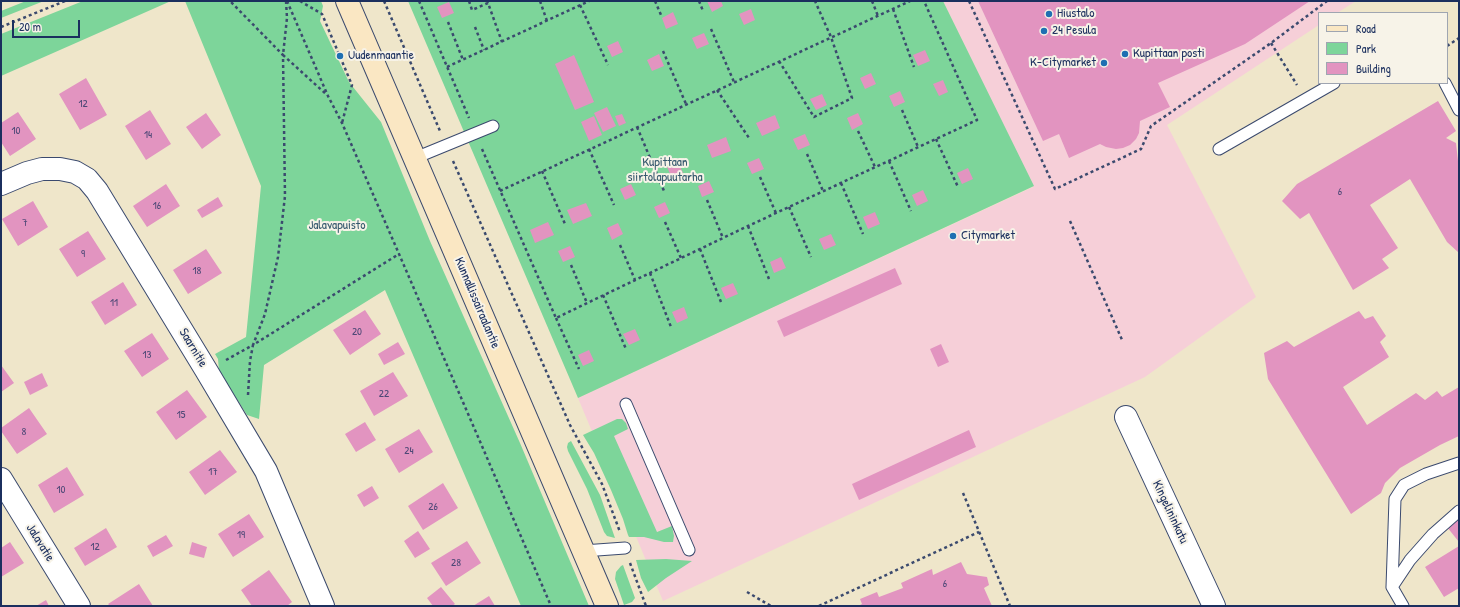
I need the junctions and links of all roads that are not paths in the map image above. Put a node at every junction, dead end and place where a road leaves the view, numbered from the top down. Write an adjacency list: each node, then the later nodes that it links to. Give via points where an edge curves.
1 (347, 1): 7 (street, Kunnallissairaalantie)
2 (1332, 84): 6 (lane)
3 (1446, 84): 4 (lane)
4 (1459, 110)
5 (493, 126): 7 (lane)
6 (1219, 149)
7 (415, 158): 16 (street, Kunnallissairaalantie)
8 (1, 184): 19 (street, Saarnitie, via 27,172 60,169 75,172 87,179 97,191 266,471)
9 (626, 404): 15 (lane)
10 (1126, 417): 21 (street, Kingelininkatu)
11 (1459, 462): 17 (lane, via 1404,485 1395,499)
12 (1, 479): 18 (street, Jalavatie)
13 (1459, 511): 17 (lane, via 1433,534 1410,560)
14 (625, 548): 16 (lane)
15 (689, 550)
16 (583, 551): 20 (street, Kunnallissairaalantie)
17 (1392, 587): 22 (lane)
18 (79, 606)
19 (323, 606)
20 (607, 606)
21 (1214, 606)
22 (1403, 606)

